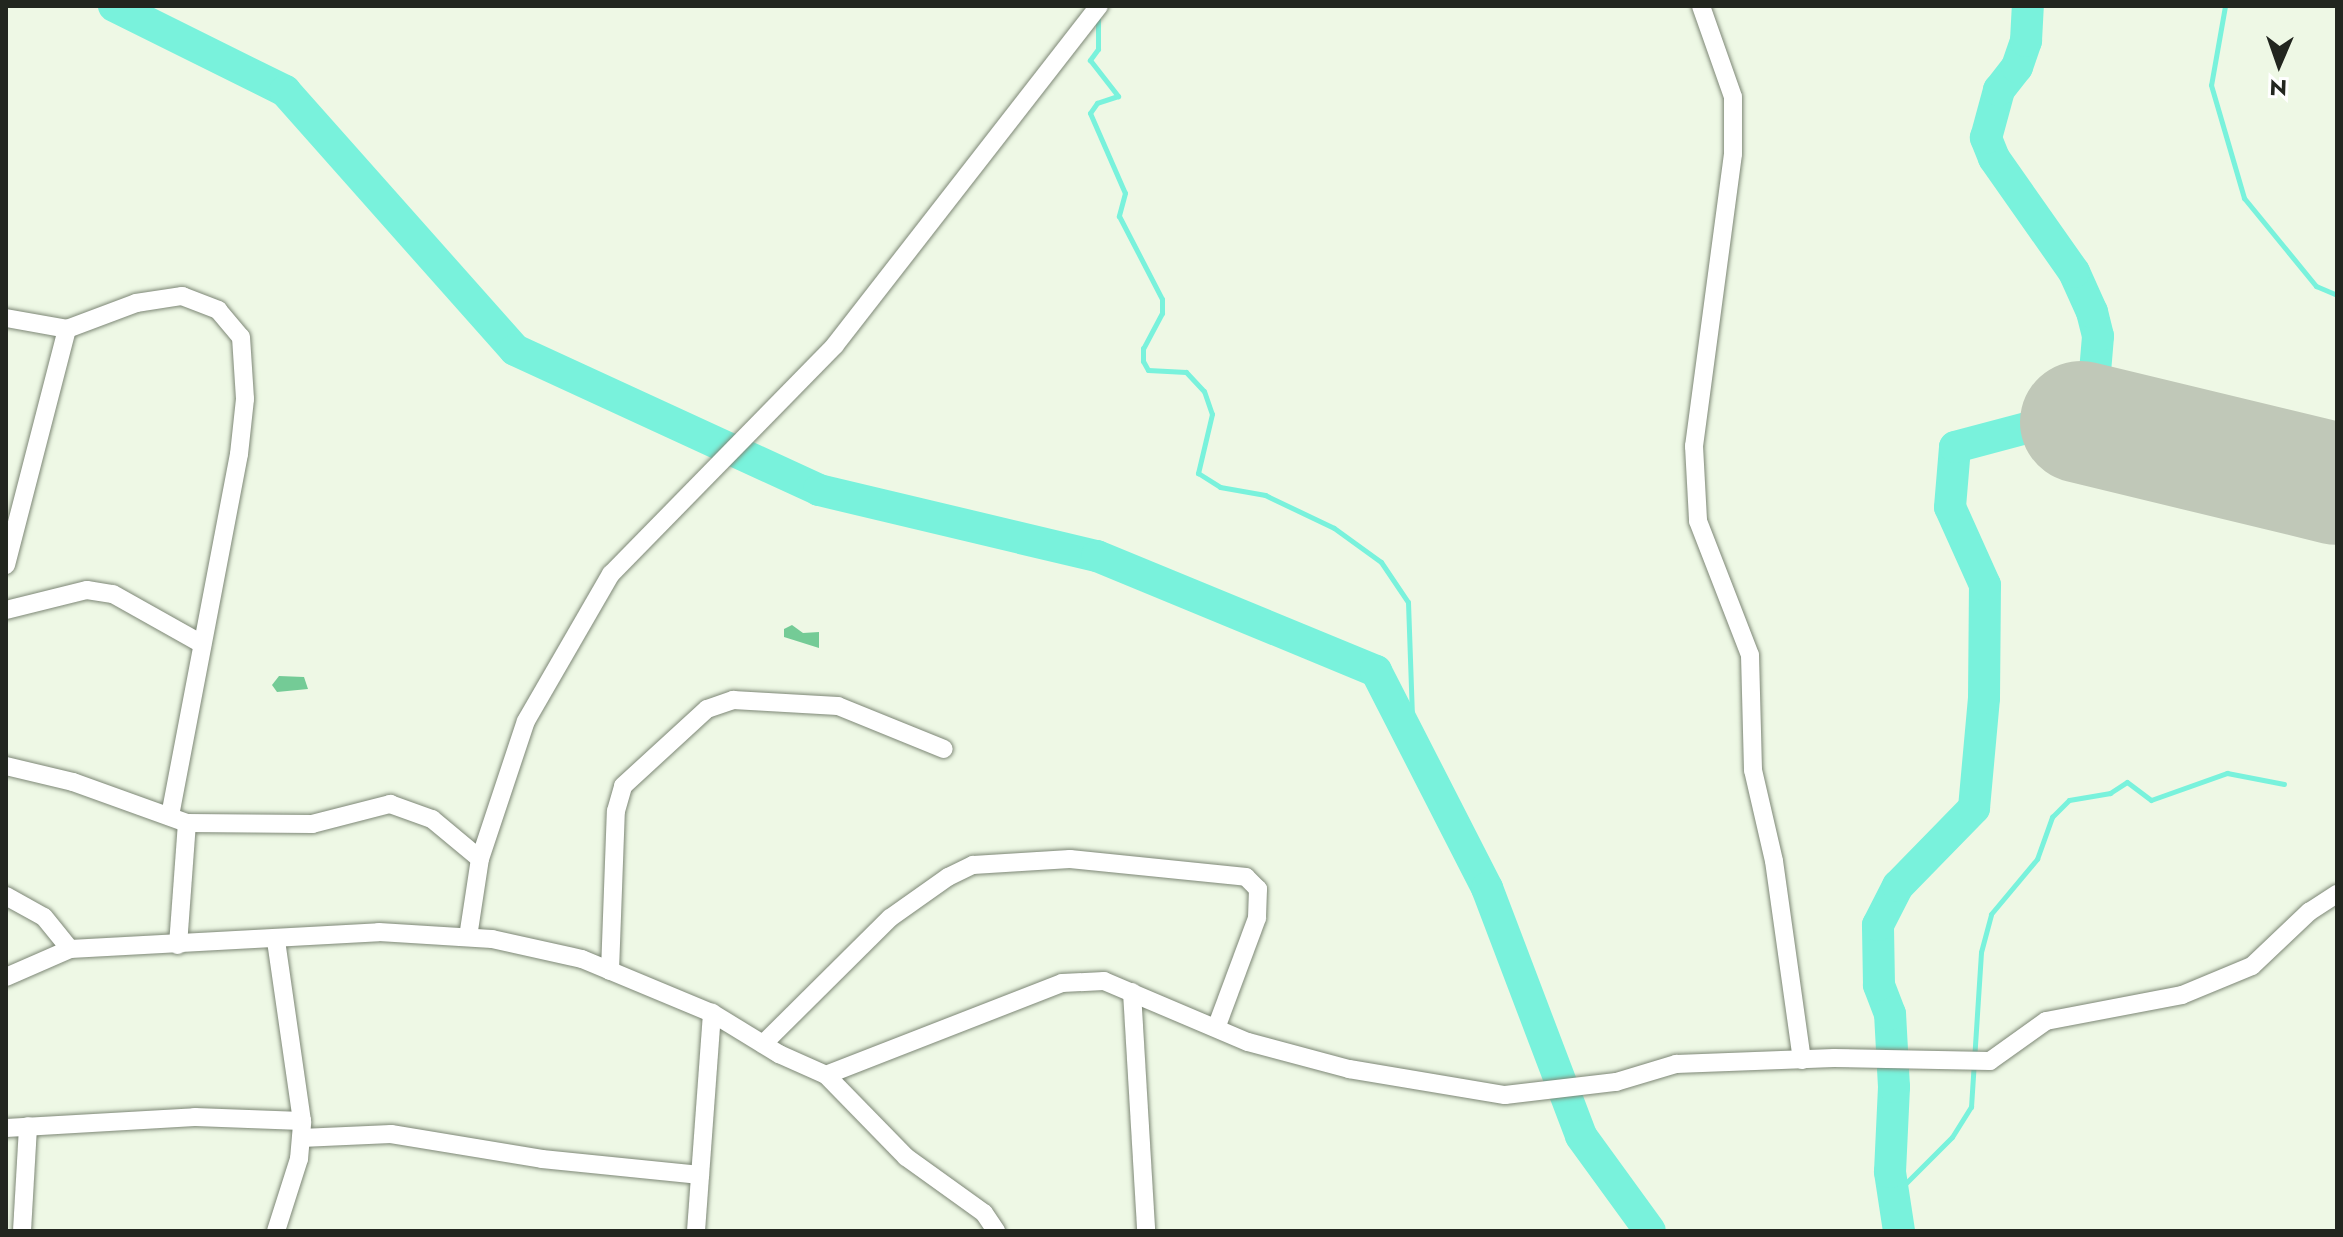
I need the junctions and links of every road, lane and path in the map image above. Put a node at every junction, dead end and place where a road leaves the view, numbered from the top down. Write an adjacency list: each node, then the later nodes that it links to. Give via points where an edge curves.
1 (1099, 6): 11 (street, via 835,345 611,574 526,721)
2 (1701, 6): 24 (street, via 1733,97 1733,154 1694,446 1698,521 1750,655 1753,770 1774,861)
3 (6, 318): 4 (street)
4 (67, 329): 5 (street); 7 (street, via 136,303 182,296 218,310 241,337 245,399 239,454)
5 (6, 565)
6 (6, 610): 7 (street, via 87,590 113,594)
7 (202, 644): 10 (street)
8 (944, 749): 18 (street, via 838,706 733,700 707,709 623,786 616,811)
9 (6, 766): 10 (street, via 73,782)
10 (179, 820): 11 (street, via 312,824 390,804 432,819); 16 (street)
11 (480, 859): 14 (street)
12 (2337, 894): 24 (street, via 2252,966 2182,995 2046,1021 1990,1061)
13 (6, 896): 17 (street, via 44,917)
14 (468, 937): 15 (street, via 379,932); 18 (street, via 582,959)
15 (276, 940): 16 (street); 28 (street)
16 (178, 945): 17 (street)
17 (70, 949): 19 (street)
18 (610, 971): 21 (street)
19 (6, 977)
20 (1132, 992): 22 (street); 25 (street, via 1104,981 1062,983); 34 (street)
21 (712, 1013): 23 (street); 29 (street)
22 (1216, 1028): 23 (street, via 1257,918 1258,889 1246,877 1070,859 973,865 948,877 890,918); 24 (street, via 1349,1069 1505,1095 1616,1082 1676,1064)
23 (763, 1044): 25 (street)
24 (1802, 1060)
25 (826, 1075): 33 (street, via 906,1157 984,1213)
26 (28, 1126): 27 (street); 28 (street, via 195,1117); 30 (street)
27 (6, 1128)
28 (301, 1130): 29 (street, via 391,1134 542,1159); 31 (street, via 299,1159)
29 (700, 1175): 32 (street)
30 (22, 1231)
31 (276, 1231)
32 (696, 1231)
33 (996, 1231)
34 (1146, 1231)

